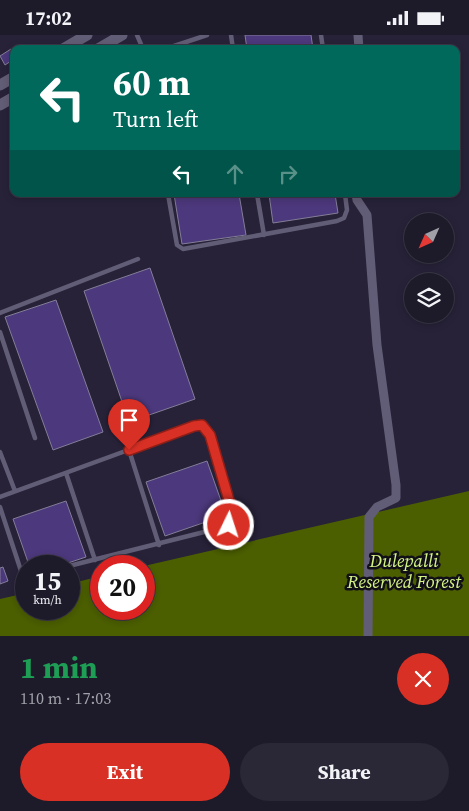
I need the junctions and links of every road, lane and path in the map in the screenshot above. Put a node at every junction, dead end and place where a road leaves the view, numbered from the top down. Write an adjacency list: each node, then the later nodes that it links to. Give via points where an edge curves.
1 (87, 35): 4 (street)
2 (122, 35): 5 (street)
3 (207, 35): 6 (lane)
4 (70, 45)
5 (105, 45)
6 (177, 45)
7 (169, 197): 11 (lane, via 177,245 183,249)
8 (258, 197): 11 (lane)
9 (345, 197): 11 (lane, via 344,218 329,224)
10 (356, 197): 26 (street, via 367,215 377,345 396,485 396,498 377,507 370,517)
11 (264, 235)
12 (138, 259): 13 (lane)
13 (0, 313)
14 (0, 332): 15 (lane)
15 (35, 438)
16 (129, 450): 18 (lane); 22 (lane); 22 (lane, via 194,426 202,425 210,435 234,521 224,527)
17 (0, 451): 19 (lane)
18 (66, 473): 19 (lane); 24 (lane)
19 (15, 491): 20 (lane)
20 (0, 497)
21 (0, 507): 23 (lane)
22 (159, 545): 25 (lane)
23 (16, 555)
24 (93, 555)
25 (116, 555)
26 (368, 636)

